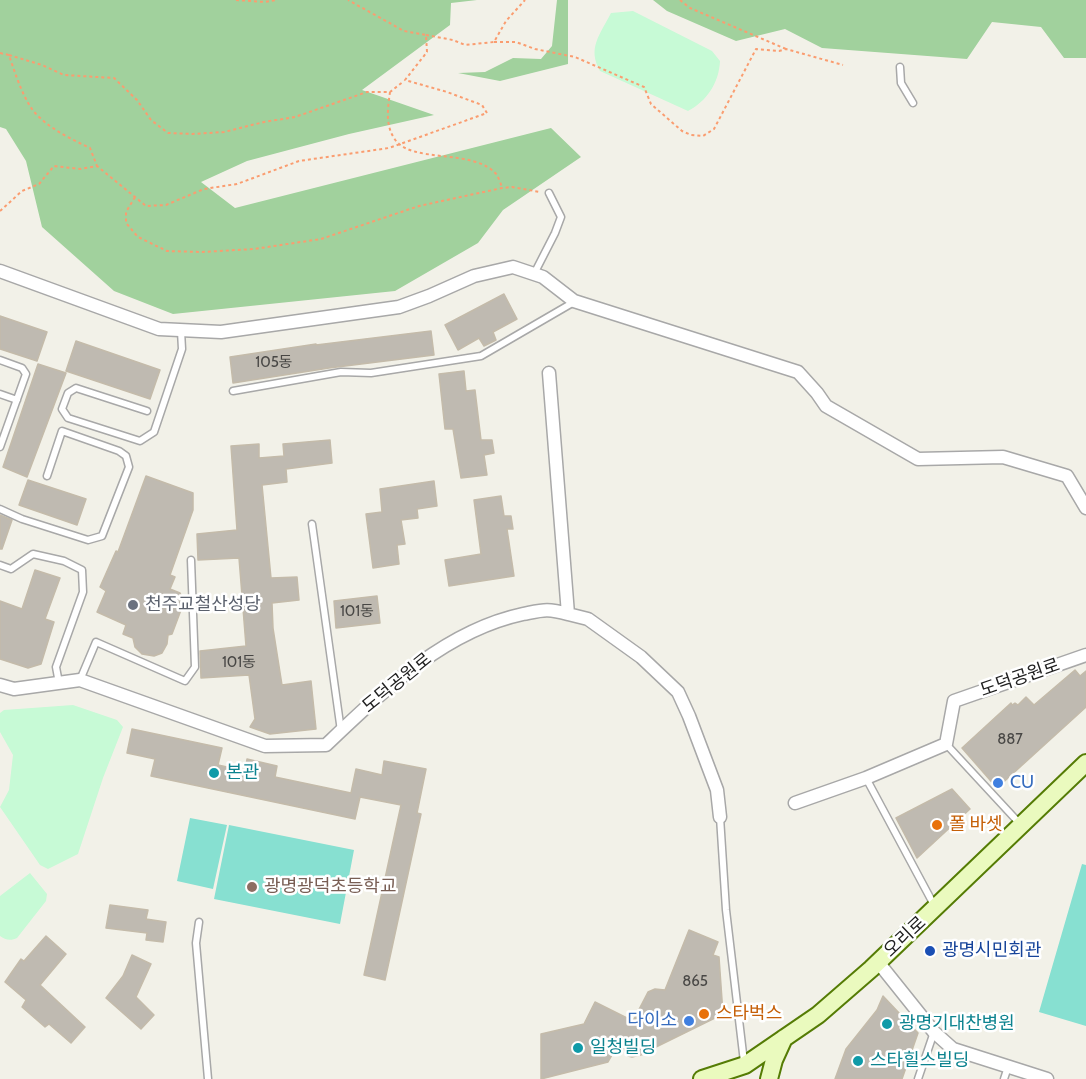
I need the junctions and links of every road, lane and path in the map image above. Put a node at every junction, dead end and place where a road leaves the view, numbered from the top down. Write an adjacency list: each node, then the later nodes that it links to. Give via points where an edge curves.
1 (236, 0): 2 (path)
2 (277, 0)
3 (348, 0): 6 (path, via 404,31)
4 (525, 0): 7 (path)
5 (680, 0): 8 (path, via 690,8)
6 (426, 35): 7 (path, via 465,45); 13 (path, via 427,52)
7 (494, 42): 8 (path, via 516,42 575,57 644,87 651,104 682,131 703,136 714,129 756,49)
8 (786, 49): 11 (path)
9 (0, 53): 10 (path)
10 (9, 56): 14 (path, via 64,75 114,78 151,120 168,133 224,132 295,117 367,92); 17 (path, via 36,114 62,135 90,148)
11 (843, 65)
12 (900, 67): 15 (lane, via 901,83)
13 (405, 80): 14 (path); 16 (path, via 482,105 487,113)
14 (390, 92): 16 (path, via 388,116)
15 (913, 103)
16 (398, 144): 18 (path, via 485,166 497,176); 20 (path, via 299,161 237,184 204,189 166,205 146,206)
17 (97, 166): 20 (path); 21 (path, via 54,166 39,184 22,191)
18 (502, 188): 19 (path); 20 (path, via 418,206 321,239 201,252 167,251 138,237 126,223 126,212)
19 (549, 193): 23 (lane, via 561,217)
20 (135, 197)
21 (0, 211)
22 (0, 271): 25 (street, via 159,329)
23 (534, 274): 24 (street); 25 (street, via 513,267 474,276 399,307 221,332)
24 (574, 301): 28 (lane, via 481,356 371,374 341,372); 35 (street, via 798,372 826,406 918,459 1003,457 1067,476)
25 (181, 331): 31 (lane, via 182,349 154,432 141,441 68,418 62,409 68,393 76,388)
26 (0, 360): 30 (lane, via 22,368 26,374)
27 (549, 373): 39 (street)
28 (233, 391)
29 (0, 394): 30 (lane)
30 (17, 400): 32 (lane)
31 (147, 411)
32 (0, 447)
33 (47, 476): 34 (lane, via 62,431 119,451 126,456 129,467 102,536 88,540)
34 (0, 508)
35 (1086, 508)
36 (312, 524): 44 (lane)
37 (191, 560): 41 (lane, via 195,667 185,681 96,642)
38 (0, 565): 42 (lane, via 10,569 33,554 82,570 83,592 56,667)
39 (568, 614): 44 (street, 도덕공원로, via 551,609 498,620 452,640 381,693); 49 (street, 도덕공원로, via 597,625 641,657 678,692 717,790)
40 (1086, 655): 45 (street, 도덕공원로, via 954,701)
41 (80, 680): 42 (street, 도덕공원로); 44 (street, 도덕공원로, via 265,746 326,745)
42 (58, 683): 43 (street, 도덕공원로, via 14,689)
43 (0, 685)
44 (341, 731)
45 (946, 744): 47 (street); 50 (lane)
46 (1086, 764): 50 (main road, 오리로)
47 (866, 778): 48 (street); 51 (lane)
48 (795, 803)
49 (720, 817): 56 (lane, via 726,910)
50 (1021, 826): 51 (main road, 오리로)
51 (936, 907): 53 (main road, 오리로)
52 (199, 922): 58 (lane, via 196,943)
53 (878, 962): 54 (street); 55 (main road, 오리로, via 818,1015)
54 (934, 1032): 57 (street, via 953,1049); 61 (lane)
55 (784, 1038): 56 (main road, 오리로); 60 (main road)
56 (745, 1072): 59 (main road, 오리로)
57 (1006, 1073): 62 (street)
58 (208, 1079)
59 (702, 1079)
60 (769, 1079)
61 (918, 1079)
62 (1047, 1079)

